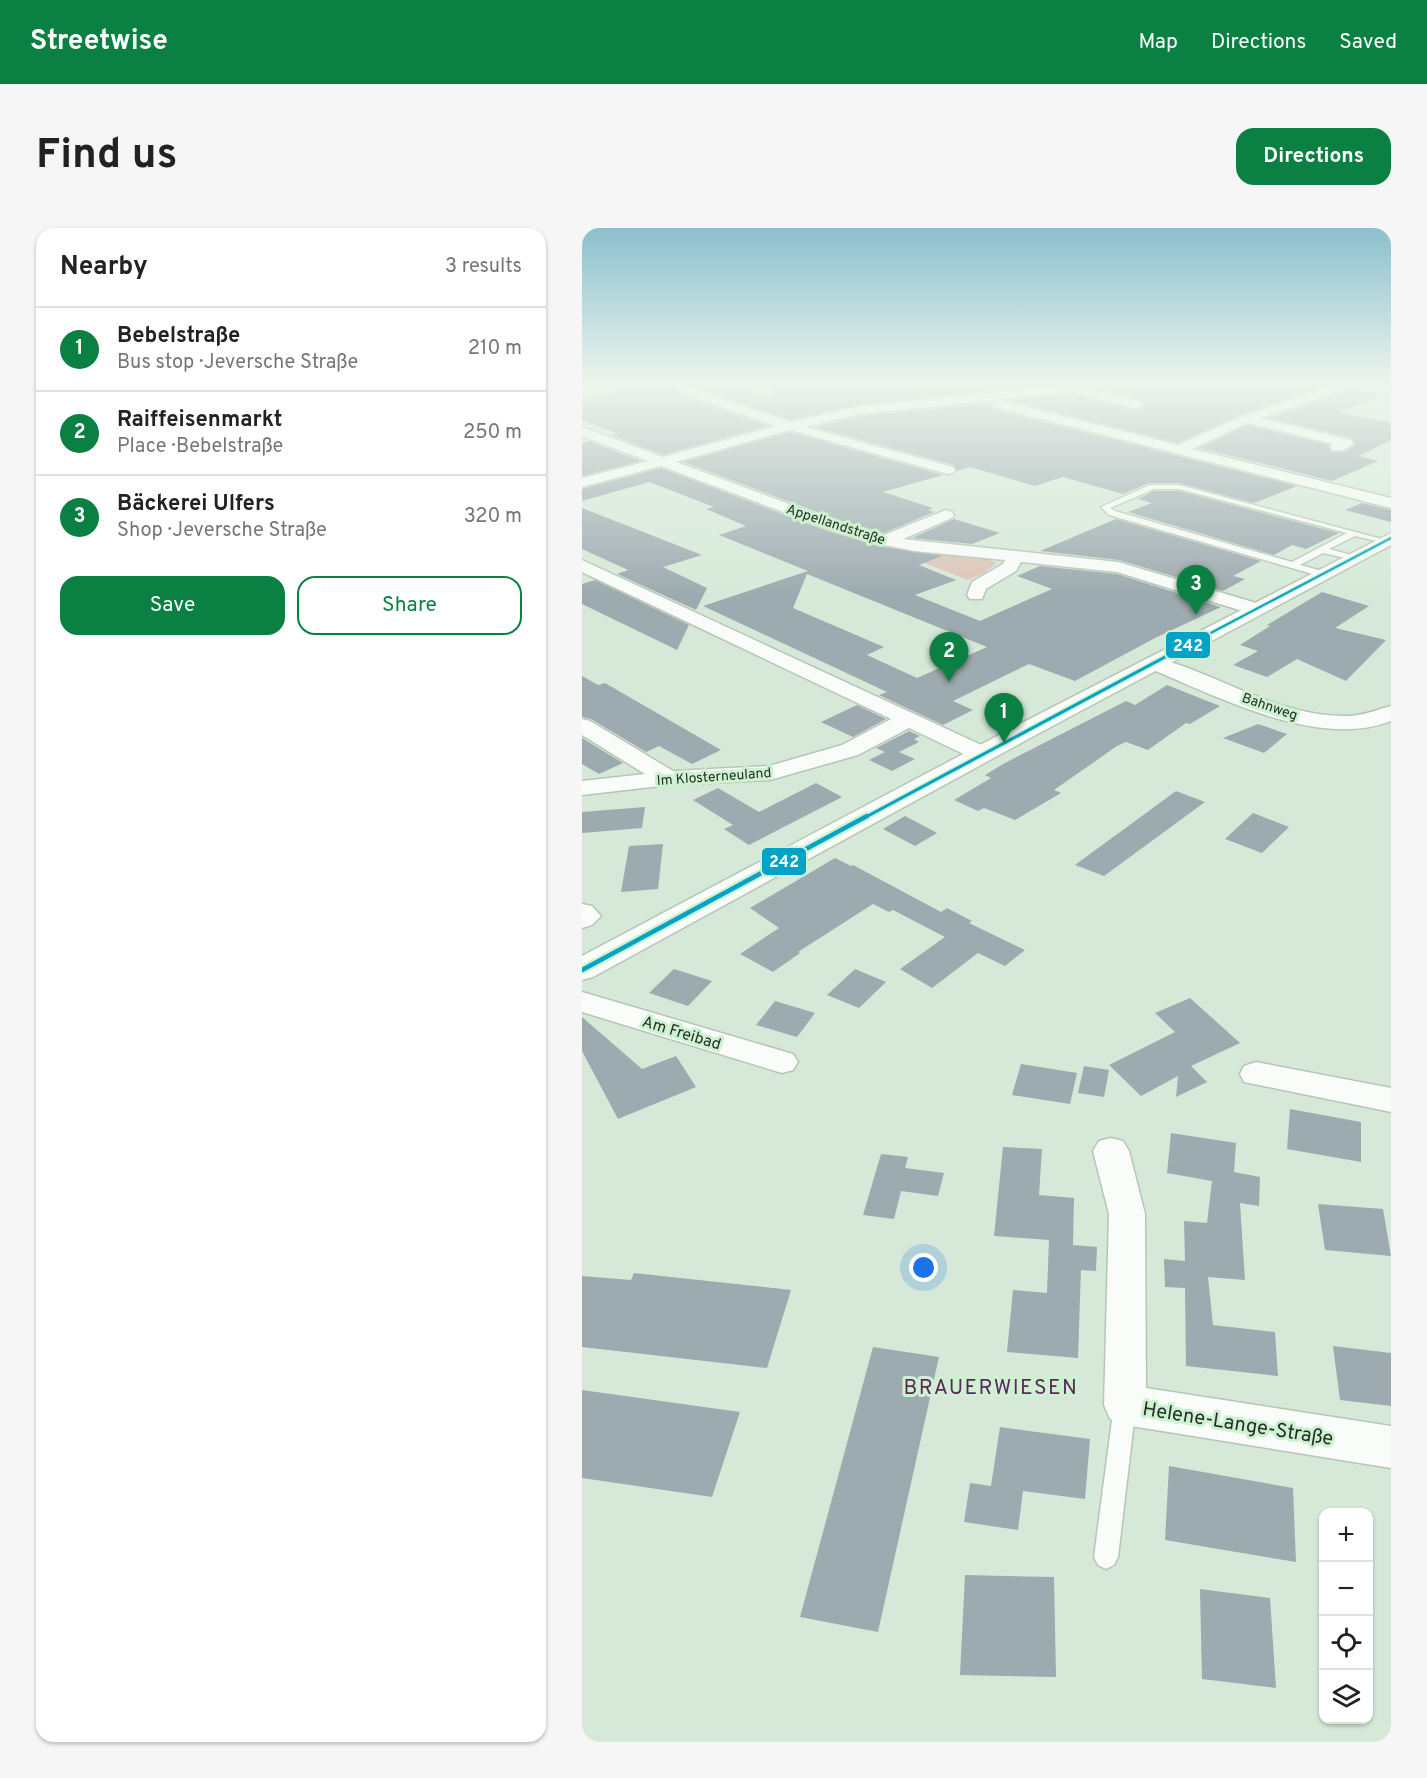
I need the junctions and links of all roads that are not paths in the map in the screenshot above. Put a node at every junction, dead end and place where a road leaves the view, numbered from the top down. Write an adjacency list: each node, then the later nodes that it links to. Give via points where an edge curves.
1 (645, 455): 5 (street, Appellandstraße)
2 (690, 455): 5 (street)
3 (891, 455): 6 (street)
4 (1197, 455): 8 (street)
5 (664, 462): 7 (street); 11 (street, Appellandstraße, via 829,524)
6 (948, 470)
7 (582, 483)
8 (1391, 503)
9 (946, 515): 11 (street)
10 (1354, 533): 12 (lane); 14 (lane); 16 (lane, via 1179,487 1153,487 1105,507 1112,513)
11 (885, 540): 13 (street, Appellandstraße)
12 (1388, 540): 14 (street, via 1352,558)
13 (1016, 555): 17 (street, via 1010,567 978,586); 18 (street, Appellandstraße, via 1118,567)
14 (1322, 562): 16 (lane); 16 (lane); 18 (street)
15 (582, 565): 21 (street)
16 (1293, 565)
17 (976, 595)
18 (1256, 609): 19 (street)
19 (1153, 663): 20 (street, Bahnweg, via 1281,712 1320,721 1369,721); 23 (street)
20 (1391, 713)
21 (907, 720): 23 (street); 24 (street, Im Klosterneuland, via 850,750 770,773)
22 (582, 726): 24 (street)
23 (981, 754): 28 (street)
24 (669, 778): 25 (street, Im Klosterneuland)
25 (582, 788)
26 (582, 912): 27 (street, via 587,916)
27 (582, 919)
28 (582, 970)
29 (582, 1002): 30 (street, Am Freibad)
30 (782, 1062)
31 (1256, 1074): 32 (street)
32 (1391, 1100)
33 (1111, 1151): 34 (street, Helene-Lange-Straße, via 1127,1214)
34 (1125, 1405): 35 (street, Helene-Lange-Straße); 36 (lane)
35 (1391, 1447)
36 (1106, 1557)

